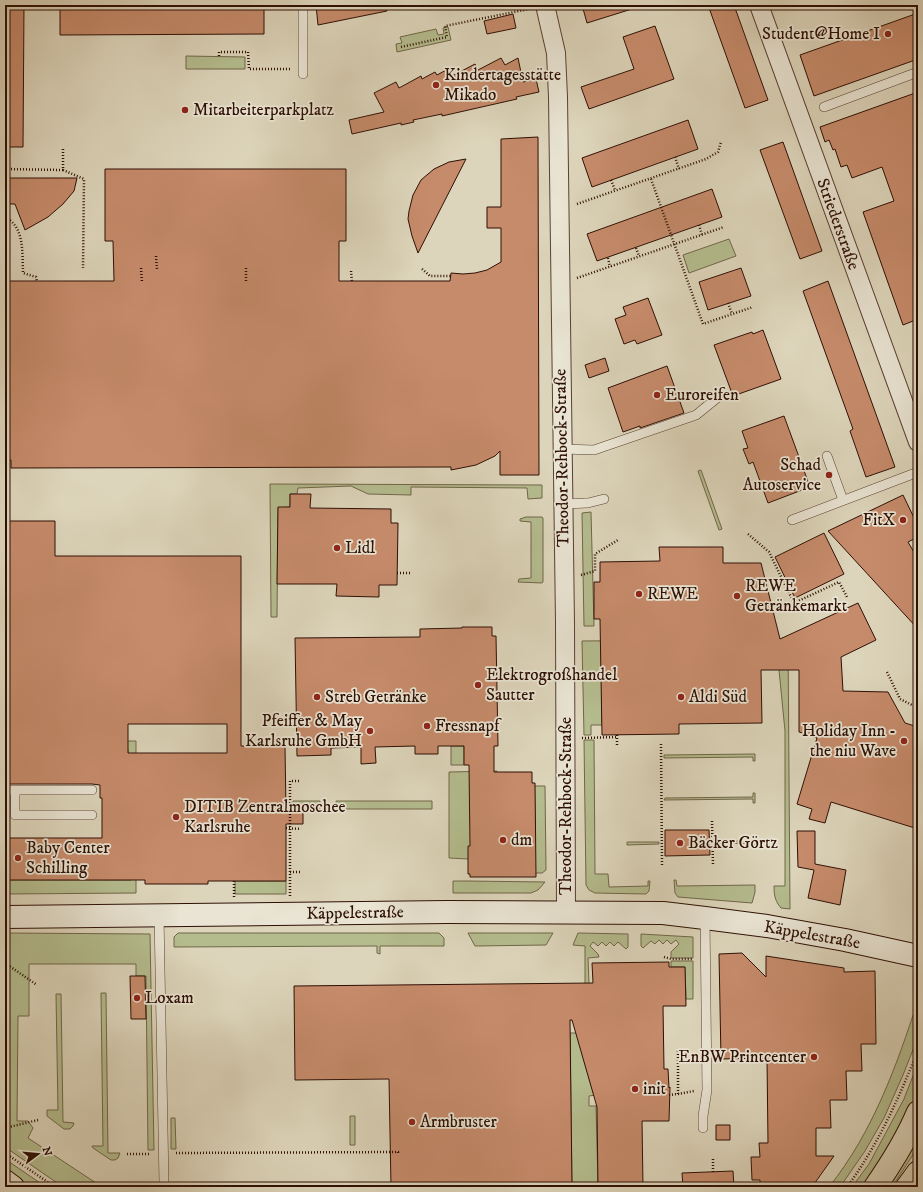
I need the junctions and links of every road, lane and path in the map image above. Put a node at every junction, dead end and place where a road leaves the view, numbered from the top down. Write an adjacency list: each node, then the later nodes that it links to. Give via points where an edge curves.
1 (302, 5): 7 (lane)
2 (545, 5): 19 (street, Theodor-Rehbock-Straße, via 557,62)
3 (759, 5): 46 (street, Striederstraße)
4 (520, 11): 5 (path, via 445,26 447,37)
5 (401, 47)
6 (219, 56): 7 (path, via 219,52 248,52 249,69)
7 (303, 72)
8 (918, 72): 9 (lane)
9 (824, 106)
10 (721, 142): 13 (path, via 718,152)
11 (63, 147): 15 (path)
12 (675, 157): 13 (path)
13 (679, 169): 16 (path)
14 (5, 170): 15 (path)
15 (63, 170): 30 (path, via 84,179)
16 (651, 179): 18 (path); 24 (path)
17 (611, 180): 18 (path)
18 (615, 190): 19 (path)
19 (559, 210): 41 (street, Theodor-Rehbock-Straße)
20 (5, 217): 37 (path, via 14,224 22,242 23,273 36,277)
21 (698, 225): 23 (path)
22 (724, 227): 23 (path)
23 (702, 235): 24 (path)
24 (674, 244): 27 (path); 44 (path, via 703,324)
25 (636, 248): 27 (path)
26 (156, 256): 32 (path)
27 (639, 256): 29 (path)
28 (608, 258): 29 (path)
29 (610, 266): 41 (path)
30 (83, 268)
31 (141, 268): 38 (path)
32 (156, 268)
33 (246, 268): 39 (path)
34 (422, 268): 36 (path, via 430,276)
35 (351, 271): 40 (path)
36 (450, 276)
37 (37, 282)
38 (142, 282)
39 (246, 282)
40 (352, 282)
41 (560, 285): 47 (street, Theodor-Rehbock-Straße)
42 (728, 303): 44 (path)
43 (753, 307): 44 (path)
44 (732, 314)
45 (717, 398): 47 (lane, via 696,415 594,450)
46 (918, 442)
47 (562, 449): 52 (street, Theodor-Rehbock-Straße)
48 (827, 456): 51 (lane)
49 (918, 472): 51 (lane)
50 (604, 499): 52 (lane, via 588,503)
51 (843, 500): 53 (lane)
52 (563, 504): 62 (street, Theodor-Rehbock-Straße)
53 (792, 520)
54 (748, 534): 59 (path, via 769,552 794,603 839,582)
55 (618, 540): 58 (path, via 595,554 594,571)
56 (397, 573): 57 (path)
57 (411, 573)
58 (580, 575)
59 (846, 597)
60 (887, 672): 61 (path, via 900,699)
61 (918, 708)
62 (566, 738): 64 (path, via 617,736); 78 (street, Theodor-Rehbock-Straße)
63 (661, 744): 74 (path)
64 (617, 745)
65 (301, 781): 72 (path, via 290,781)
66 (5, 790): 67 (lane)
67 (15, 790): 68 (lane); 69 (lane, via 15,815)
68 (92, 790)
69 (92, 815)
70 (712, 821): 75 (path)
71 (286, 828): 72 (path)
72 (290, 828): 73 (path); 76 (path)
73 (301, 829)
74 (662, 865)
75 (713, 865)
76 (290, 872): 77 (path); 79 (path)
77 (300, 872)
78 (566, 912): 79 (street, Käppelestraße); 82 (street, Käppelestraße, via 663,913)
79 (291, 914): 80 (street, Käppelestraße)
80 (159, 915): 81 (street, Käppelestraße); 98 (lane)
81 (5, 917)
82 (705, 918): 83 (street, Käppelestraße, via 845,940); 85 (lane)
83 (918, 956)
84 (664, 957): 85 (path)
85 (705, 959): 96 (lane, via 707,1090)
86 (5, 963): 87 (path)
87 (37, 985)
88 (678, 1050): 91 (path)
89 (918, 1050): 108 (path, via 892,1112)
90 (693, 1091): 91 (path)
91 (678, 1094): 92 (path)
92 (669, 1095)
93 (918, 1112): 109 (main road)
94 (38, 1120): 95 (path)
95 (5, 1128)
96 (703, 1128)
97 (5, 1153): 107 (path)
98 (163, 1153): 99 (path); 100 (path); 105 (lane)
99 (398, 1153)
100 (127, 1154)
101 (713, 1160): 102 (path)
102 (713, 1172)
103 (918, 1172): 110 (main road)
104 (5, 1181): 106 (main road)
105 (164, 1183)
106 (13, 1187)
107 (55, 1187)
108 (847, 1187)
109 (875, 1187)
110 (907, 1187)

